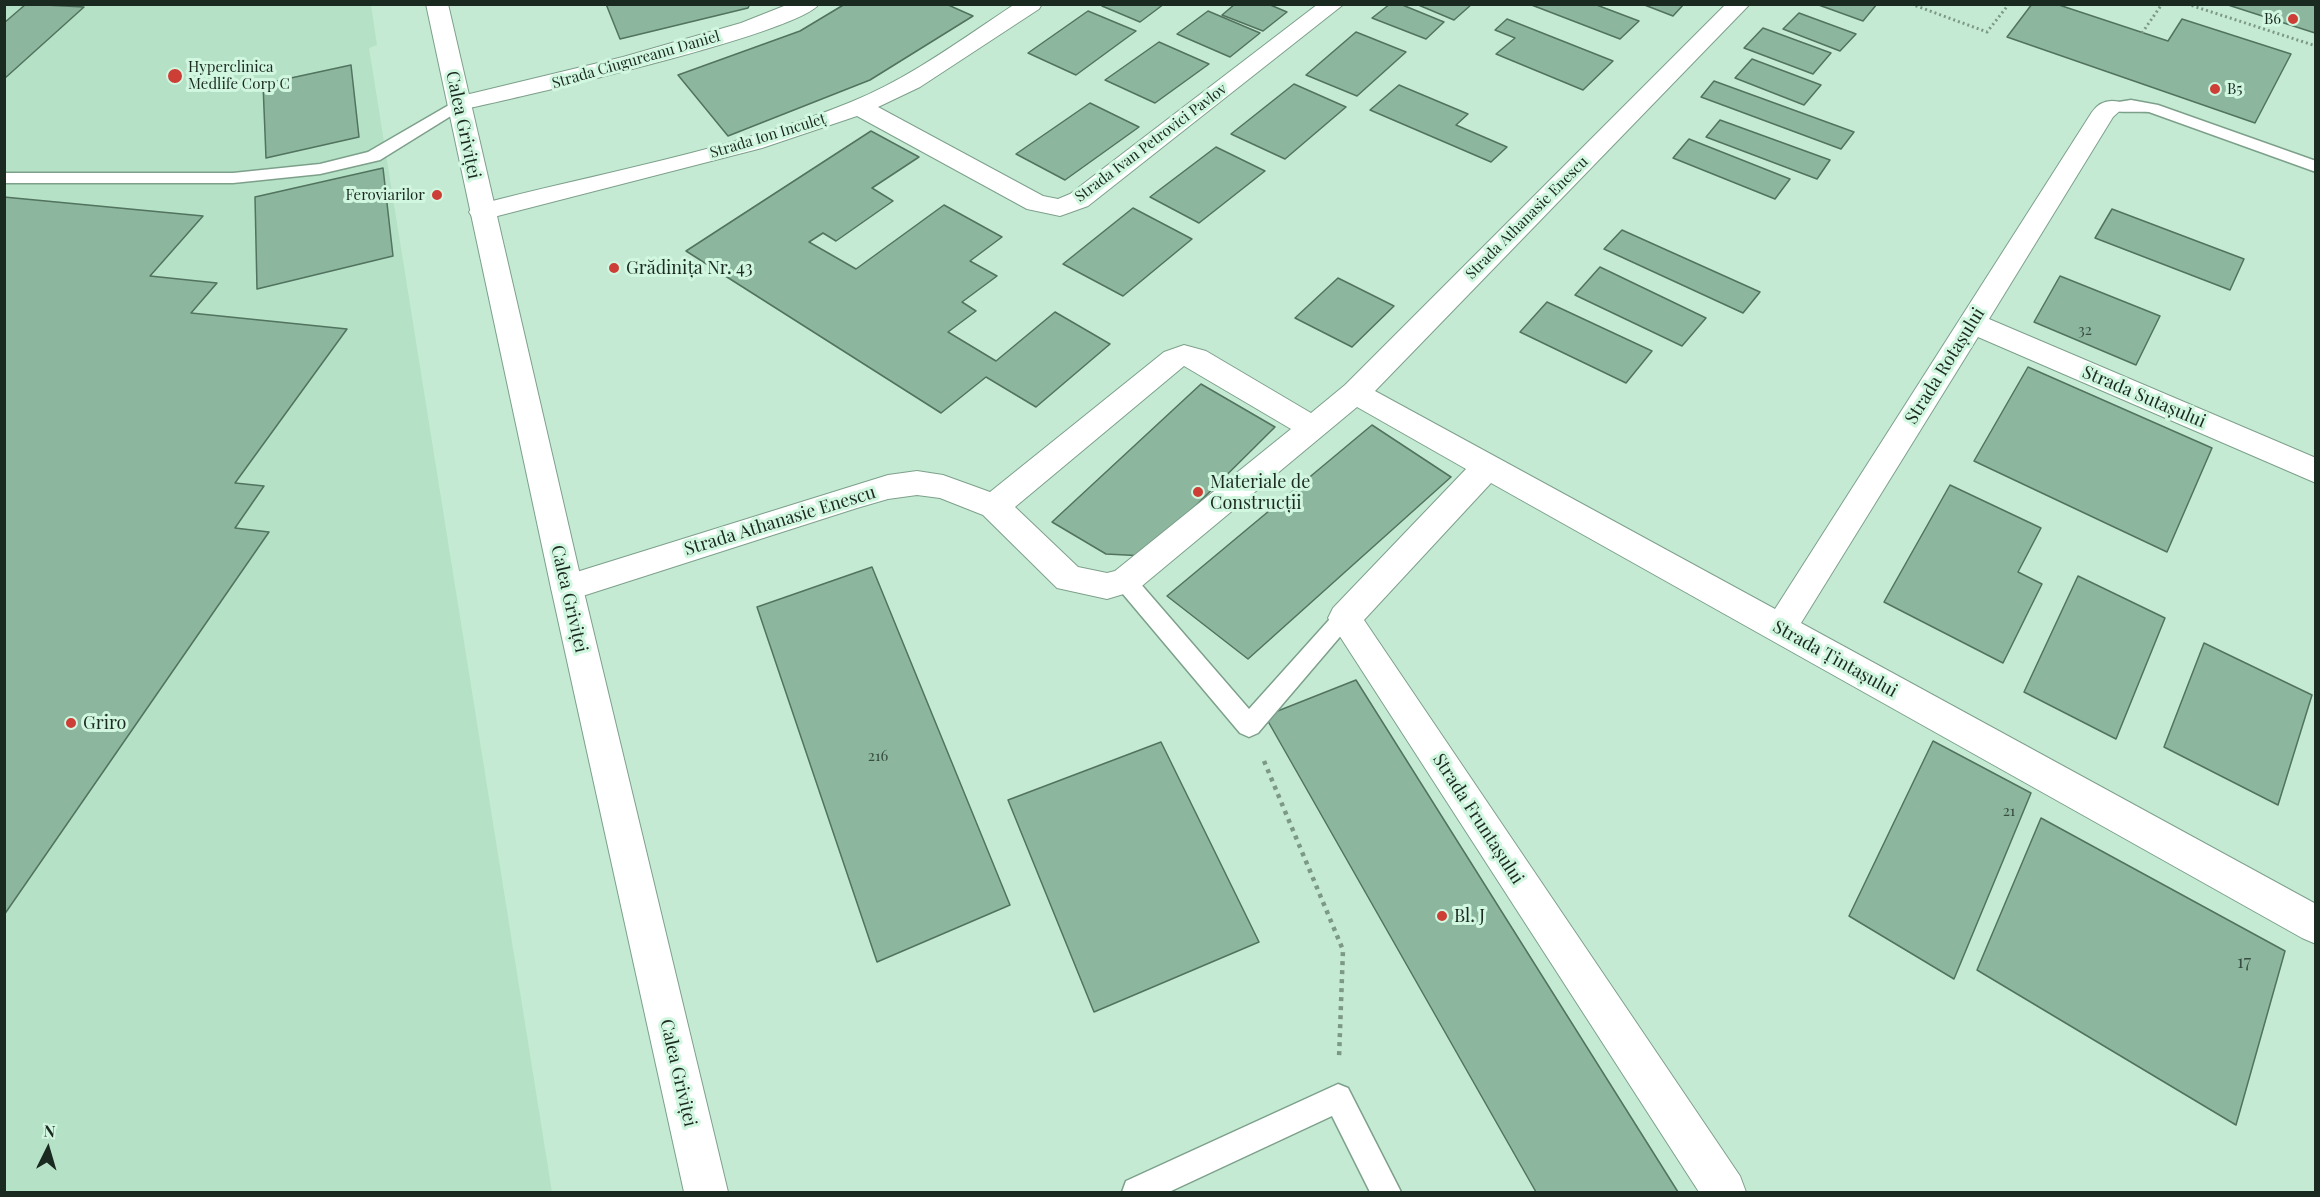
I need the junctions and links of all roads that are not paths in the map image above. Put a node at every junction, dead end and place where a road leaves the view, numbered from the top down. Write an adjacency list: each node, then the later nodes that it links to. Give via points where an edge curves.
1 (437, 4): 6 (street, Calea Griviței)
2 (808, 4): 6 (street, Strada Ciugureanu Daniel, via 777,20 620,66)
3 (1031, 4): 7 (street, Strada Ion Inculeț, via 912,82)
4 (1333, 4): 7 (street, Strada Ivan Petrovici Pavlov, via 1079,200 1060,208 1036,203)
5 (1739, 4): 13 (street, Strada Athanasie Enescu)
6 (460, 103): 10 (lane, via 374,156 321,169 232,178); 11 (street, Calea Griviței)
7 (859, 107): 11 (street, Strada Ion Inculeț, via 753,143)
8 (2112, 107): 9 (lane, via 2152,108); 12 (street, Strada Rotașului, via 2104,112)
9 (2316, 167)
10 (4, 178)
11 (482, 212): 19 (street, Calea Griviței)
12 (1972, 323): 16 (street, Strada Sutașului); 21 (street, Strada Rotașului)
13 (1354, 393): 14 (street, Strada Athanasie Enescu); 15 (street, Strada Țintașului)
14 (1311, 427): 17 (street, via 1196,358 1184,355 1174,359); 18 (street, Strada Athanasie Enescu)
15 (1487, 467): 20 (street); 21 (street, Strada Țintașului)
16 (2316, 471)
17 (994, 506): 18 (street, Strada Athanasie Enescu, via 1069,579 1107,586); 19 (street, Strada Athanasie Enescu, via 943,487 916,483 888,487)
18 (1125, 581): 20 (lane, via 1249,726)
19 (567, 588): 23 (street, Calea Griviței)
20 (1346, 618): 26 (street, Strada Fruntașului)
21 (1780, 629): 22 (street, Strada Țintașului)
22 (2316, 925)
23 (706, 1192)
24 (1137, 1192): 25 (lane, via 1338,1098)
25 (1386, 1192)
26 (1724, 1192)

